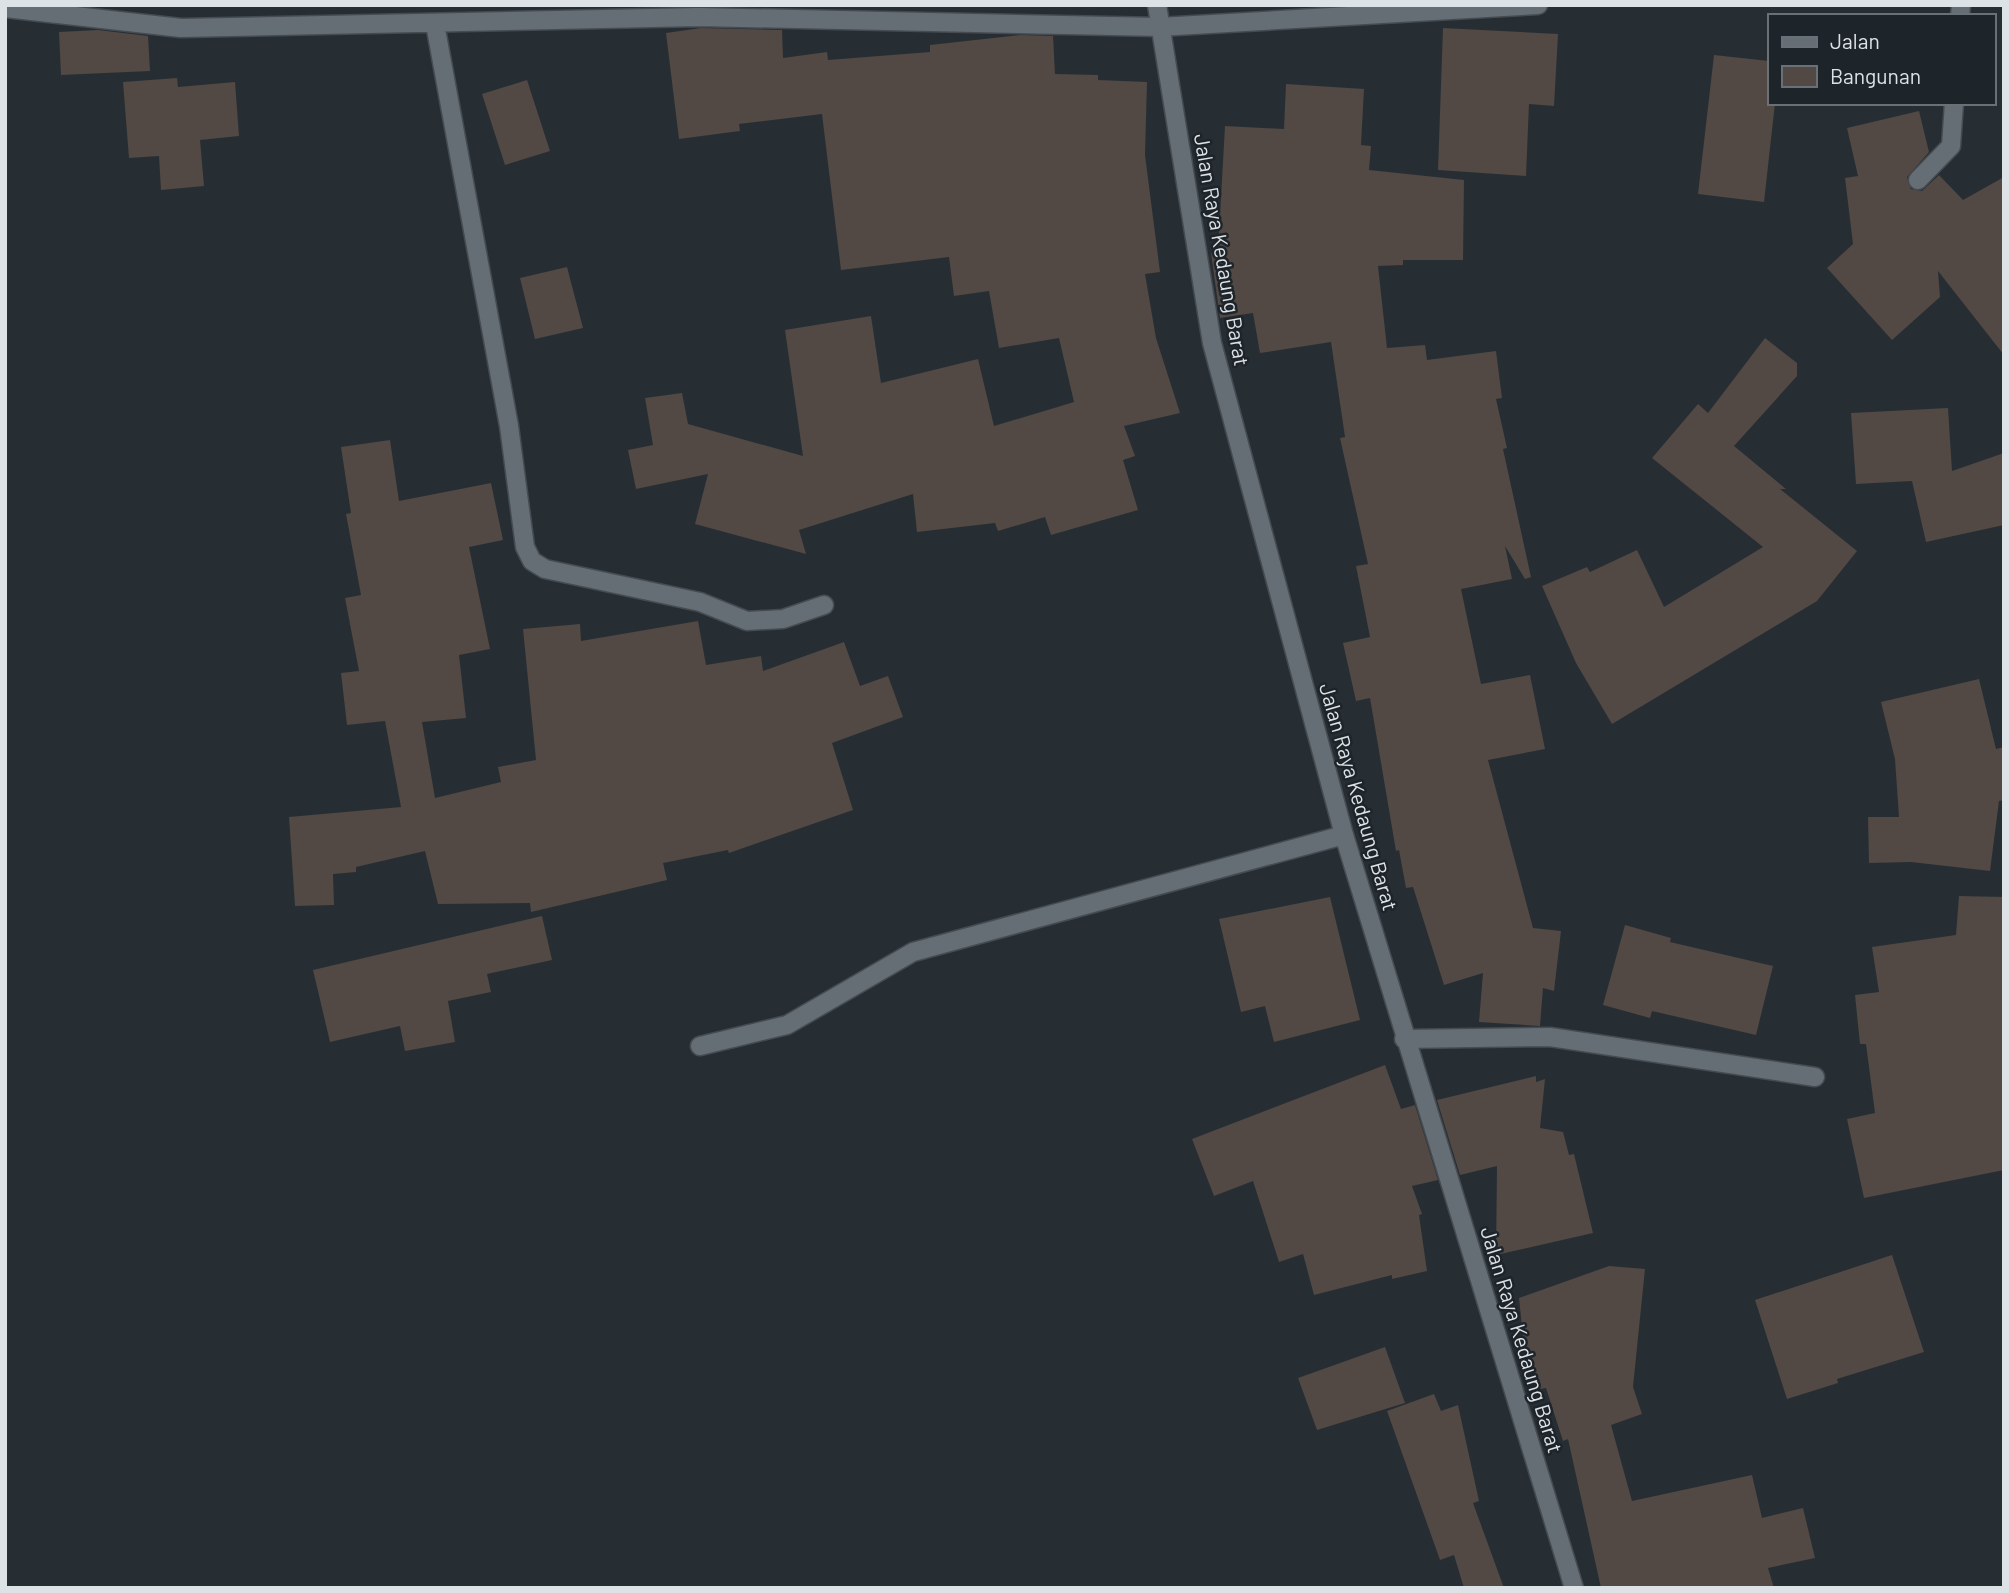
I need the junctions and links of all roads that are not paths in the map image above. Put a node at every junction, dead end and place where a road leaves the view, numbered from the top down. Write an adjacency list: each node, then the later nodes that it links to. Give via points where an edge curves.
1 (1157, 5): 5 (street, Jalan Raya Kedaung Barat)
2 (1538, 5): 5 (street)
3 (5, 9): 4 (street, via 181,28)
4 (435, 24): 5 (street, via 699,17); 8 (street, via 509,426 525,547 532,561 545,569 700,602 747,621 783,620)
5 (1159, 27): 9 (street, Jalan Raya Kedaung Barat, via 1212,343)
6 (1954, 105): 7 (street, via 1951,146)
7 (1918, 180)
8 (824, 605)
9 (1344, 835): 10 (street, Jalan Raya Kedaung Barat); 11 (street, via 913,952 787,1025)
10 (1404, 1039): 12 (street, via 1550,1037); 13 (street, Jalan Raya Kedaung Barat)
11 (700, 1046)
12 (1815, 1077)
13 (1574, 1588)

